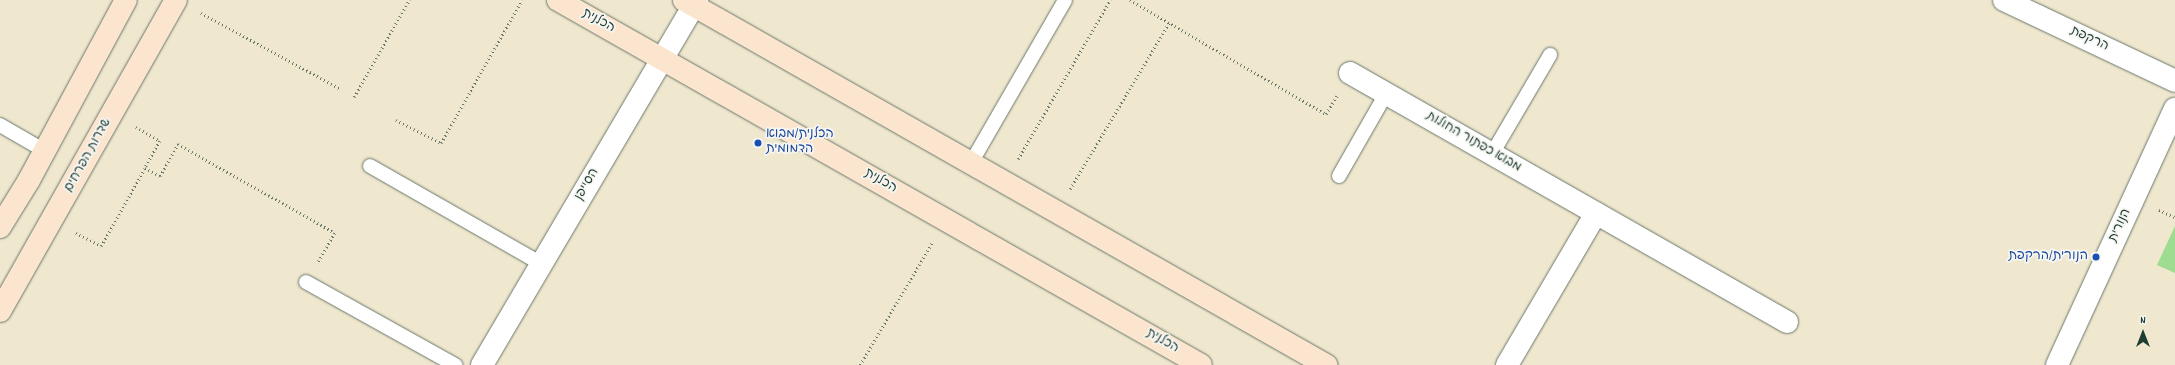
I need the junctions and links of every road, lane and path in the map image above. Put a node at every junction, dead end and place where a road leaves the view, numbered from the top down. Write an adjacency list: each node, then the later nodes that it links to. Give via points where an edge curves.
1 (126, 0): 24 (street)
2 (176, 0): 34 (street, שדרות הפרחים)
3 (409, 0): 19 (path)
4 (522, 0): 21 (path, via 441,143)
5 (558, 0): 14 (street, הכלנית)
6 (1065, 0): 26 (lane)
7 (1110, 0): 30 (path)
8 (1130, 0): 12 (path)
9 (2004, 0): 16 (street, הרקפת)
10 (692, 2): 14 (street, הסייפן); 26 (street)
11 (198, 11): 17 (path)
12 (1169, 23): 15 (path, via 1326,114); 31 (path)
13 (1550, 55): 25 (lane)
14 (663, 58): 33 (street, הכלנית); 36 (street, הסייפן)
15 (1350, 73): 18 (street, מבוא כפתור החולות)
16 (2175, 81)
17 (341, 89)
18 (1386, 94): 25 (street, מבוא כפתור החולות); 29 (lane)
19 (354, 97)
20 (2175, 109): 46 (street, הנורית)
21 (396, 120)
22 (0, 125): 24 (lane)
23 (160, 141): 28 (path)
24 (44, 151): 35 (street)
25 (1492, 154): 32 (street, מבוא כפתור החולות)
26 (971, 163): 30 (street)
27 (370, 166): 36 (lane)
28 (145, 168): 34 (path, via 101,246); 37 (path, via 160,176 178,144 334,233)
29 (1338, 176)
30 (1005, 182): 31 (street)
31 (1056, 212): 44 (street)
32 (1596, 213): 39 (street, מבוא כפתור החולות); 45 (street)
33 (945, 219): 42 (path); 43 (street, הכלנית)
34 (52, 220): 38 (street, שדרות הפרחים)
35 (0, 227)
36 (542, 264): 41 (street, הסייפן)
37 (306, 282): 40 (lane)
38 (0, 311)
39 (1787, 322)
40 (454, 365)
41 (482, 365)
42 (860, 365)
43 (1202, 365)
44 (1326, 365)
45 (1507, 365)
46 (2057, 365)

